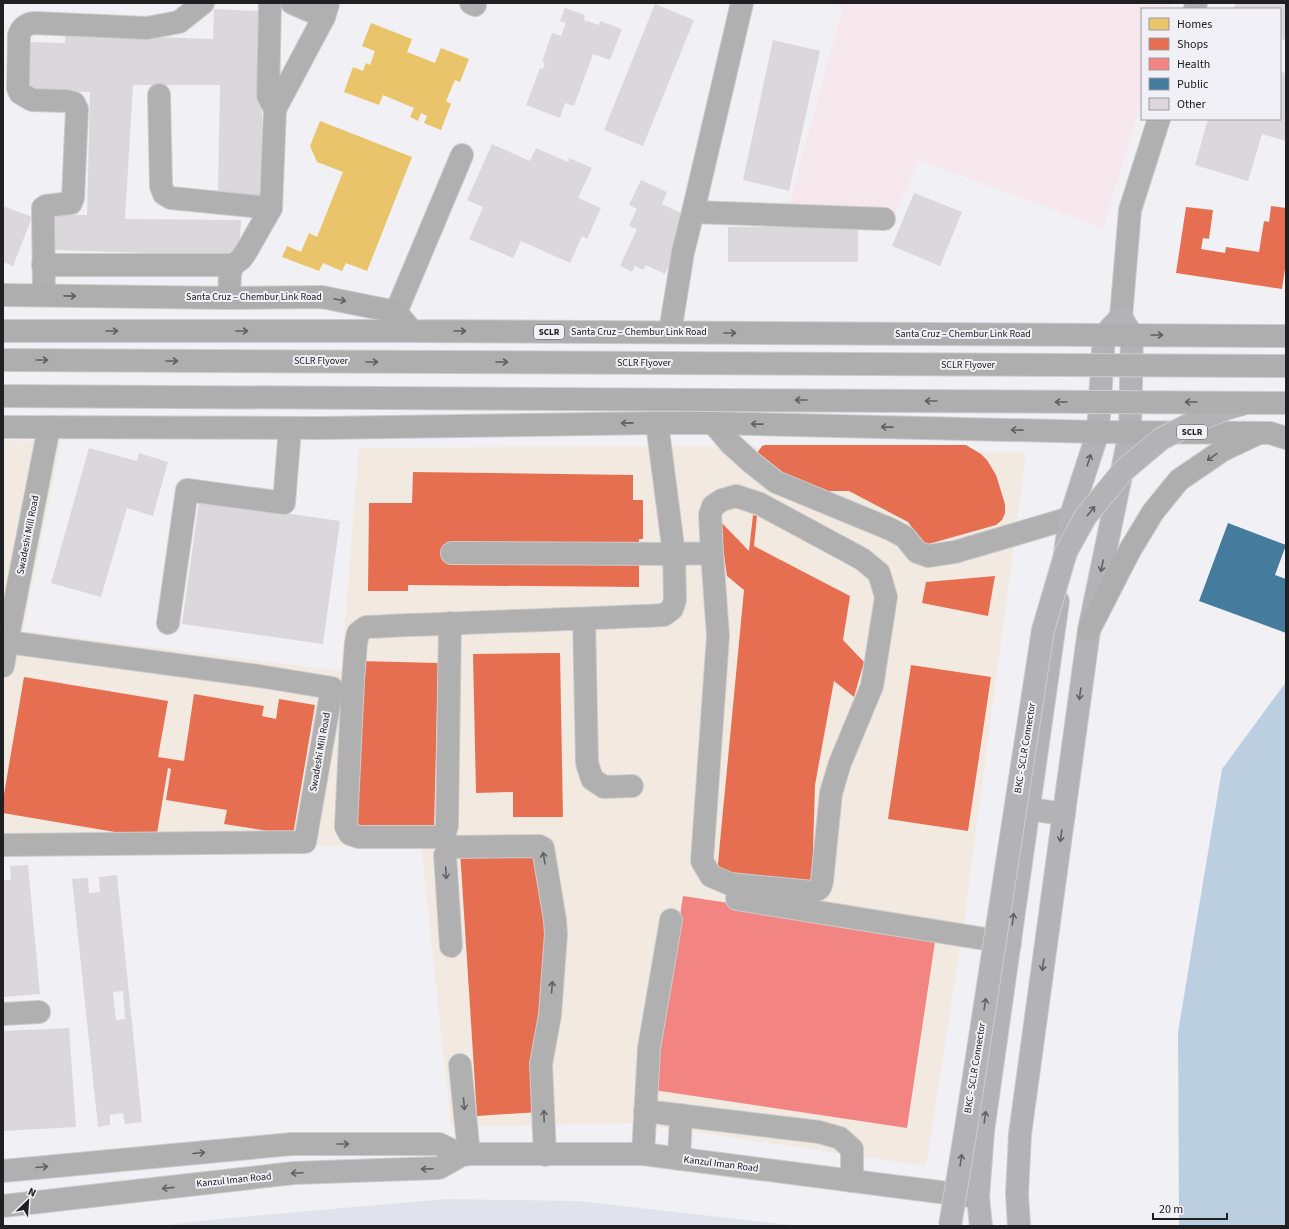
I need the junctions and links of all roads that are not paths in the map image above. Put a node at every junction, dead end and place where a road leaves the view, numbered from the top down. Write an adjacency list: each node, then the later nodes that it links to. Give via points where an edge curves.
1 (203, 3): 13 (street, via 179,22 147,28 34,23 22,28 19,35 20,93 32,100 67,101 74,103 78,109 73,198 71,203 42,208)
2 (270, 3): 7 (street, via 268,96)
3 (292, 3): 5 (street)
4 (742, 3): 11 (street)
5 (326, 10): 7 (street)
6 (159, 95): 10 (street, via 164,194 170,198)
7 (275, 109): 10 (street)
8 (1159, 120): 19 (street, via 1130,210)
9 (462, 155): 18 (street)
10 (271, 208): 14 (street, via 246,252)
11 (693, 212): 12 (street); 22 (street, via 683,252)
12 (884, 219)
13 (44, 265): 14 (street); 16 (street)
14 (233, 265): 17 (street, via 230,273)
15 (3, 295): 16 (highway, Santa Cruz – Chembur Link Road)
16 (44, 295): 17 (highway, Santa Cruz – Chembur Link Road, one-way to 17)
17 (229, 298): 18 (highway, Santa Cruz – Chembur Link Road, one-way to 18, via 322,297)
18 (396, 312): 20 (highway)
19 (1121, 316): 23 (main road); 24 (main road)
20 (412, 331): 21 (highway, Santa Cruz – Chembur Link Road, one-way to 20); 22 (highway, Santa Cruz – Chembur Link Road / SCLR, one-way to 22)
21 (3, 332)
22 (670, 332): 23 (highway, Santa Cruz – Chembur Link Road / SCLR, one-way to 23)
23 (1104, 335): 24 (highway, Santa Cruz – Chembur Link Road / SCLR); 36 (main road)
24 (1132, 335): 25 (highway, Santa Cruz – Chembur Link Road / SCLR, one-way to 25); 37 (main road)
25 (1286, 336)
26 (3, 360): 27 (highway, SCLR Flyover, one-way to 27, bridge)
27 (1286, 366)
28 (1286, 392): 70 (main road, BKC - SCLR Connector, one-way to 28, bridge, via 1043,630 1066,552 1086,516 1123,471 1161,440 1194,422 1228,408)
29 (3, 396): 30 (highway, one-way to 29, bridge)
30 (1286, 403)
31 (657, 423): 32 (highway, SCLR); 35 (highway, SCLR, one-way to 35); 42 (street)
32 (713, 423): 36 (highway, SCLR, one-way to 32); 39 (street, via 730,443 776,482 905,536 917,552 928,556 955,552)
33 (3, 427): 34 (highway, SCLR)
34 (49, 427): 35 (highway, SCLR); 47 (street, Swadeshi Mill Road)
35 (290, 428): 44 (street, via 284,503 187,490)
36 (1098, 432): 37 (highway, SCLR); 39 (main road, one-way to 36)
37 (1130, 432): 38 (highway, SCLR); 46 (main road, one-way to 46)
38 (1275, 433): 46 (highway, one-way to 46, via 1223,450 1179,480 1149,518)
39 (1070, 518): 50 (main road)
40 (452, 553): 42 (street)
41 (712, 553): 41 (street, via 718,636 702,861 711,876 730,884 812,892 821,887 833,785 872,686 886,597 879,573 862,559 760,504 736,496 713,506 710,515); 42 (street)
42 (674, 554): 43 (street, via 675,600 672,609 664,615)
43 (584, 619): 45 (street); 49 (street, via 587,763 592,779 604,787)
44 (168, 623)
45 (450, 623): 45 (street, via 366,627 358,633 352,680 346,828 350,834 359,837 437,837 445,832)
46 (1089, 630): 51 (main road, one-way to 51)
47 (7, 642): 48 (street, Swadeshi Mill Road); 52 (street, Swadeshi Mill Road, via 332,688 305,842)
48 (3, 666)
49 (632, 786)
50 (1029, 809): 51 (main road); 55 (main road, one-way to 50)
51 (1064, 814): 72 (main road, one-way to 72, via 1020,1134 1017,1194)
52 (3, 845)
53 (728, 897): 55 (street)
54 (672, 920): 60 (street, via 649,1048)
55 (1010, 943): 68 (main road, one-way to 55, via 983,1131)
56 (451, 946): 64 (street, one-way to 56, via 541,1064 550,1015 556,934 543,848 539,846 448,849 445,855)
57 (39, 1012): 58 (street)
58 (3, 1014)
59 (460, 1065): 62 (street, one-way to 62)
60 (645, 1111): 61 (street); 63 (street)
61 (681, 1115): 65 (street); 67 (street, via 819,1132 840,1138 852,1149)
62 (466, 1154): 64 (street, Kanzul Iman Road); 66 (street, Kanzul Iman Road, one-way to 62, via 292,1144 438,1144); 69 (street, Kanzul Iman Road, one-way to 69, via 439,1168 294,1173)
63 (643, 1154): 64 (street, Kanzul Iman Road); 65 (street, Kanzul Iman Road)
64 (545, 1155)
65 (679, 1159): 67 (street, Kanzul Iman Road)
66 (3, 1171)
67 (852, 1181): 68 (street, Kanzul Iman Road)
68 (978, 1197): 71 (main road)
69 (3, 1206)
70 (950, 1226)
71 (981, 1226)
72 (1019, 1226)

